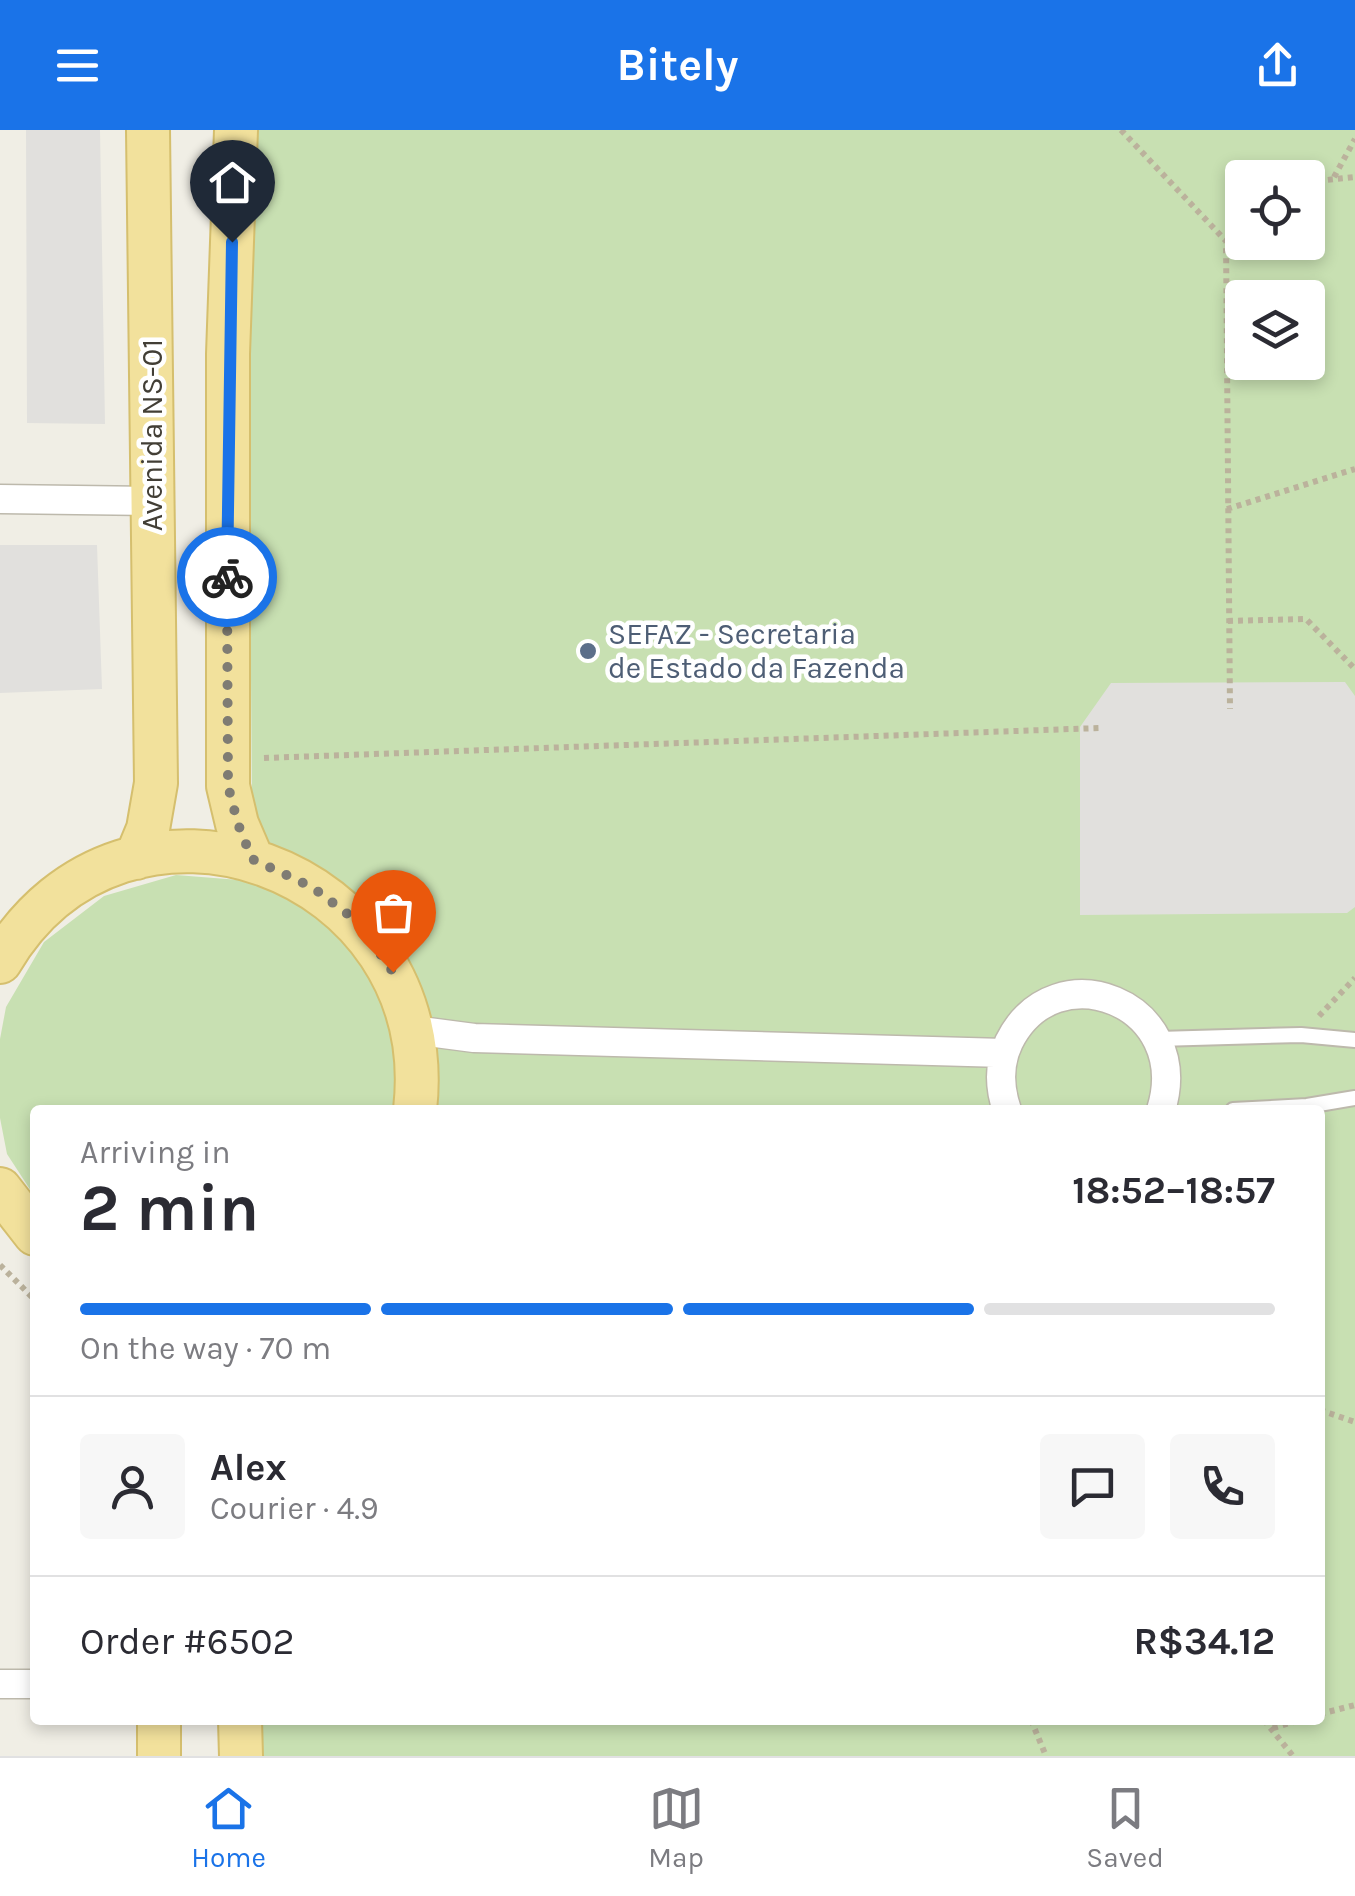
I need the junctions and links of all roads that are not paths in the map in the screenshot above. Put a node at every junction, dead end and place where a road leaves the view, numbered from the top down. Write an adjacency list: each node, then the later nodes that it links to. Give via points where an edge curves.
1 (148, 130): 4 (main road, Avenida NS-01)
2 (236, 130): 6 (main road, via 228,372 228,786)
3 (0, 499): 4 (street)
4 (153, 502): 5 (main road, Avenida NS-01, via 156,783)
5 (136, 858): 6 (main road, via 218,852); 7 (main road, via 64,891 37,912)
6 (252, 859): 8 (main road, via 312,887 358,922 393,972)
7 (0, 962)
8 (413, 1030): 11 (street, via 474,1038); 13 (main road)
9 (1158, 1040): 10 (lane); 11 (street, via 1140,1016 1114,1000 1085,994 1035,1010); 15 (street, via 1166,1064)
10 (1355, 1040)
11 (1004, 1052): 14 (street)
12 (1355, 1098): 16 (lane)
13 (415, 1105)
14 (1005, 1105)
15 (1162, 1105)
16 (1312, 1105)
17 (0, 1190): 18 (main road)
18 (30, 1228)
19 (0, 1684): 20 (street)
20 (30, 1684)
21 (159, 1725): 23 (main road)
22 (240, 1725): 24 (main road)
23 (159, 1756)
24 (241, 1756)

